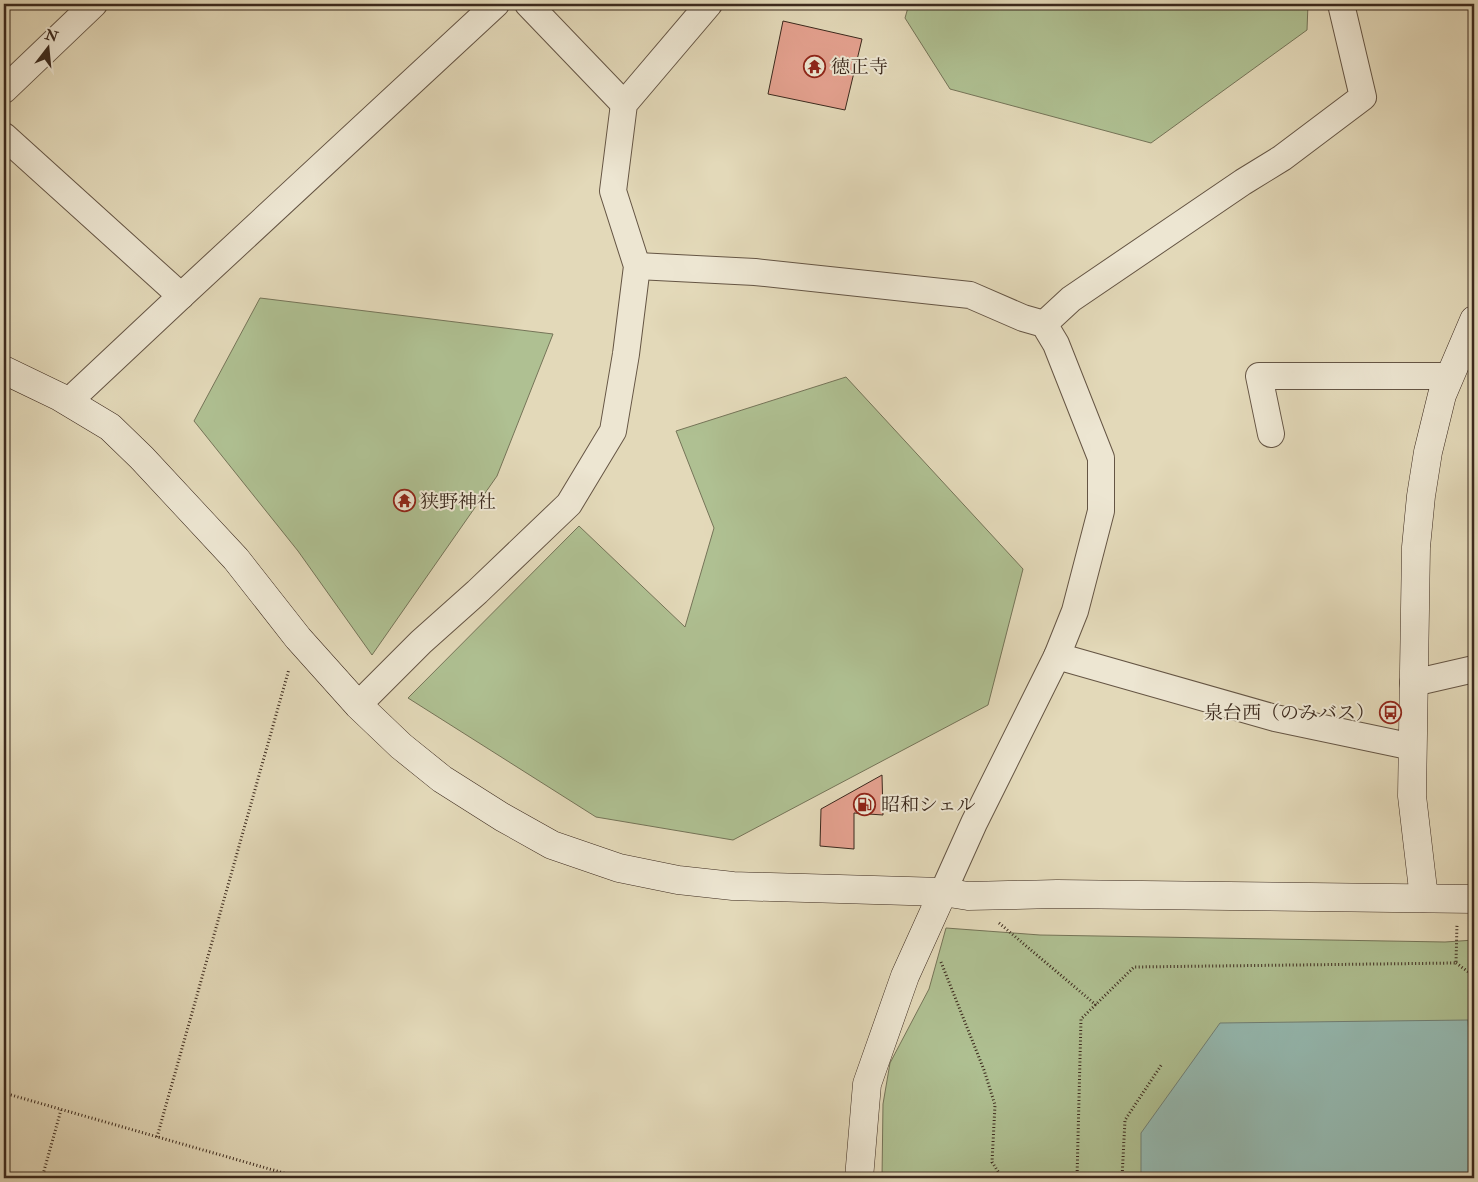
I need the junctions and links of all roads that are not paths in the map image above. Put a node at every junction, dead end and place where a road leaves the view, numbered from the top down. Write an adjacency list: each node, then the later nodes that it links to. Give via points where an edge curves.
1 (94, 4): 6 (street)
2 (496, 4): 10 (street)
3 (528, 4): 7 (street)
4 (709, 4): 7 (street)
5 (1340, 4): 12 (street, via 1362,96 1282,158 1071,299)
6 (4, 90)
7 (624, 104): 9 (street, via 613,191)
8 (4, 136): 10 (street)
9 (637, 266): 12 (street, via 755,272 970,295); 20 (street, via 613,431 569,504)
10 (181, 296): 15 (street)
11 (1474, 320): 14 (street)
12 (1044, 324): 17 (street, via 1056,344 1101,458 1101,511 1075,611)
13 (4, 370): 15 (street)
14 (1450, 376): 16 (street, via 1259,376); 19 (street, via 1430,442 1421,496 1416,547)
15 (68, 402): 20 (street, via 110,426 142,458 236,558 298,638)
16 (1271, 434)
17 (1057, 656): 21 (street, via 1275,718); 22 (street)
18 (1474, 669): 19 (street)
19 (1413, 682): 21 (street)
20 (358, 705): 22 (street, via 442,779 502,817 552,845 619,868 678,880 733,886)
21 (1413, 747): 23 (street, via 1412,796)
22 (943, 892): 23 (street, via 968,896); 25 (street, via 904,976 866,1084)
23 (1424, 898): 24 (street)
24 (1466, 899)
25 (859, 1178)

